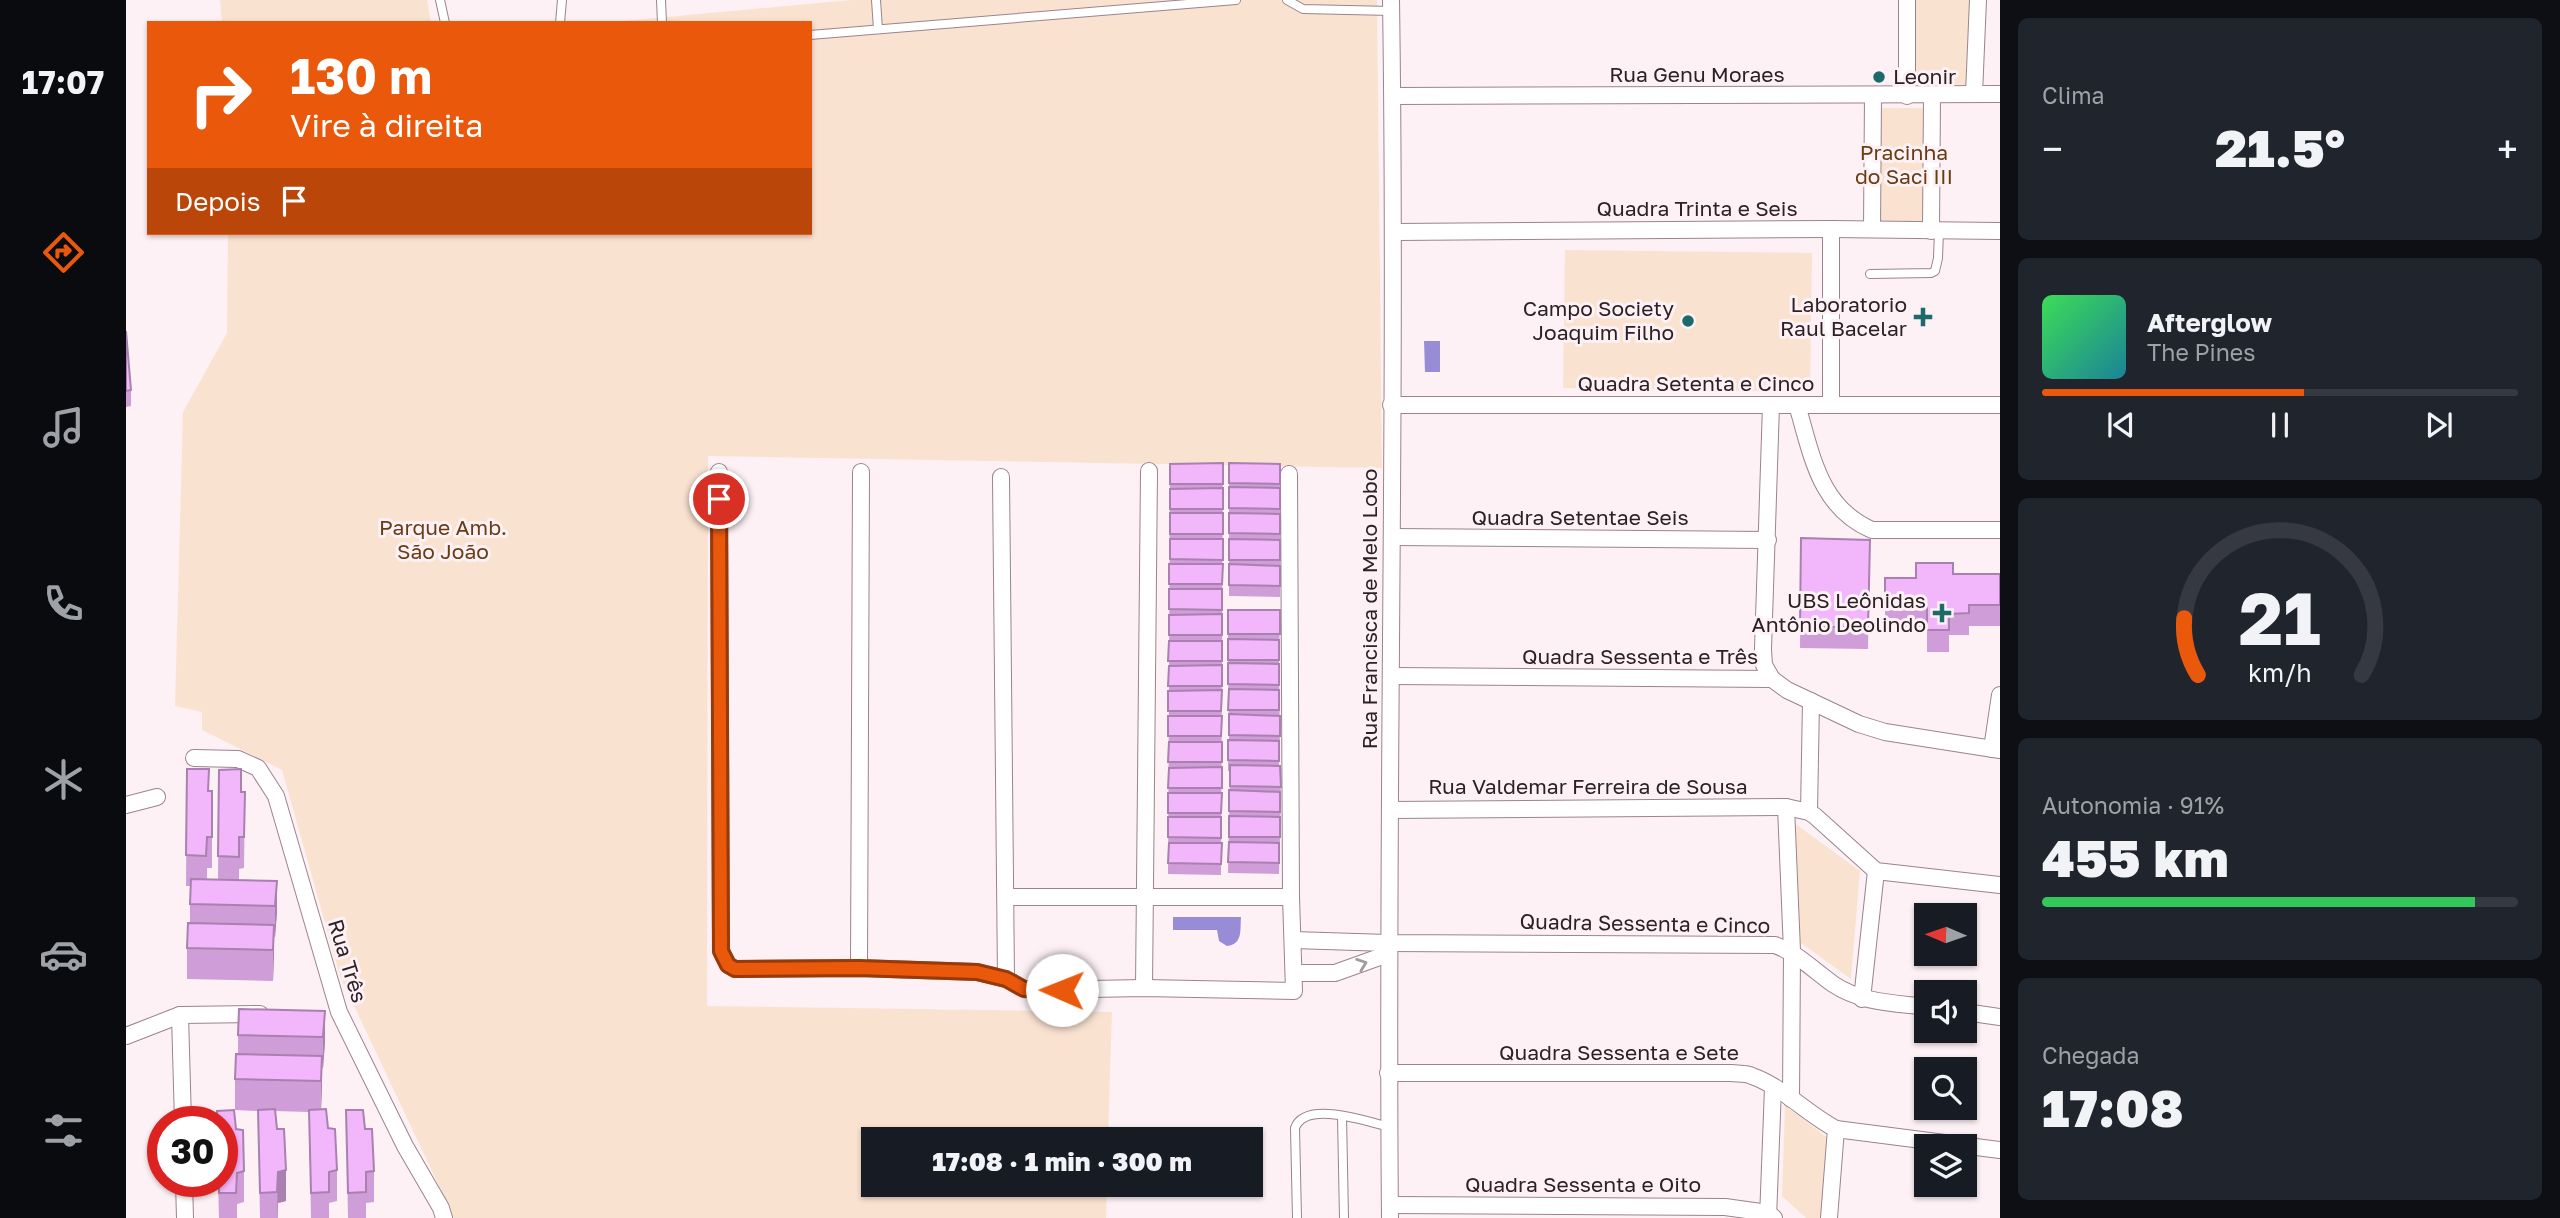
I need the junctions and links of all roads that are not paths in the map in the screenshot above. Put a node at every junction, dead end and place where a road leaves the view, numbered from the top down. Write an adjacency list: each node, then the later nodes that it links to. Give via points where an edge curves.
1 (440, 0): 10 (lane)
2 (562, 0): 11 (lane)
3 (661, 0): 12 (lane)
4 (876, 0): 13 (lane)
5 (1236, 0): 13 (lane)
6 (1287, 0): 9 (lane, via 1303,9)
7 (1907, 0): 19 (street)
8 (1978, 0): 15 (street)
9 (1392, 6): 17 (street, Rua Francisca de Melo Lobo)
10 (445, 21)
11 (560, 21)
12 (662, 21)
13 (877, 29): 14 (lane)
14 (812, 35)
15 (1974, 94): 16 (street, Rua Genu Moraes); 20 (street, Rua Genu Moraes)
16 (2000, 94)
17 (1394, 96): 18 (street, Rua Genu Moraes); 24 (street, Rua Francisca de Melo Lobo)
18 (1873, 96): 19 (street, Rua Genu Moraes); 22 (street)
19 (1907, 96): 20 (street, Rua Genu Moraes)
20 (1932, 96): 25 (street)
21 (1831, 229): 22 (street, Quadra Trinta e Seis); 24 (street, Quadra Trinta e Seis); 30 (street)
22 (1872, 229): 25 (street, Quadra Trinta e Seis)
23 (2000, 231): 25 (street, Quadra Trinta e Seis)
24 (1395, 232): 27 (street, Rua Francisca de Melo Lobo)
25 (1935, 232): 26 (lane, via 1935,271)
26 (1870, 274)
27 (1391, 405): 28 (street, Quadra Setenta e Cinco); 38 (street, Rua Francisca de Melo Lobo)
28 (1771, 405): 29 (street, Quadra Setenta e Cinco); 39 (street)
29 (1797, 405): 30 (street, Quadra Setenta e Cinco); 37 (street, via 1818,476 1832,500 1856,523 1872,530)
30 (1831, 405): 31 (street, Quadra Setenta e Cinco)
31 (2000, 405)
32 (1149, 471): 55 (street)
33 (719, 472): 59 (street, via 721,951 735,969)
34 (862, 472): 59 (street)
35 (1289, 474): 54 (street)
36 (1001, 477): 53 (street)
37 (2000, 530)
38 (1392, 537): 39 (street, Quadra Setentae Seis); 40 (street, Rua Francisca de Melo Lobo)
39 (1768, 540): 41 (street, via 1763,649)
40 (1392, 676): 41 (street, Quadra Sessenta e Três); 49 (street, Rua Francisca de Melo Lobo)
41 (1772, 679): 43 (street, Quadra Sessenta e Três)
42 (2000, 695): 44 (street)
43 (1811, 701): 44 (street, Quadra Sessenta e Três, via 1885,732); 50 (street)
44 (1996, 749)
45 (194, 758): 82 (street, Rua Três, via 238,759 258,768 276,796 333,1013)
46 (157, 797): 47 (street)
47 (126, 805)
48 (1786, 807): 49 (street, Rua Valdemar Ferreira de Sousa); 50 (street, Rua Valdemar Ferreira de Sousa); 58 (street)
49 (1390, 810): 57 (street, Rua Francisca de Melo Lobo)
50 (1809, 812): 51 (street)
51 (1876, 871): 52 (street); 63 (street)
52 (2000, 885)
53 (1006, 897): 55 (street); 61 (street)
54 (1291, 897): 55 (street); 56 (street)
55 (1144, 898): 62 (street)
56 (1293, 940): 57 (street, Quadra Sessenta e Cinco); 60 (street)
57 (1388, 949): 58 (street, Quadra Sessenta e Cinco, via 1775,945); 60 (street, one-way to 57, via 1335,973); 70 (street, Rua Francisca de Melo Lobo)
58 (1791, 951): 63 (street, Quadra Sessenta e Cinco, via 1834,985); 72 (street)
59 (859, 968): 61 (street, via 977,972)
60 (1294, 973): 62 (street, via 1294,991)
61 (1006, 979): 62 (street, via 1035,990)
62 (1144, 988)
63 (1862, 999): 64 (street, Quadra Sessenta e Cinco)
64 (1914, 1005)
65 (273, 1014): 67 (street)
66 (1977, 1014): 68 (street)
67 (180, 1016): 69 (street); 73 (street)
68 (2000, 1017)
69 (126, 1036)
70 (1388, 1073): 71 (street, Quadra Sessenta e Sete, via 1731,1073 1752,1075); 75 (street, Rua Francisca de Melo Lobo)
71 (1773, 1088): 72 (street, Quadra Sessenta e Sete); 80 (street)
72 (1791, 1099): 76 (street, Quadra Sessenta e Sete)
73 (183, 1106)
74 (1342, 1116): 75 (lane); 83 (lane, via 1307,1114 1298,1121); 84 (lane)
75 (1389, 1127): 79 (street, Rua Francisca de Melo Lobo)
76 (1836, 1129): 77 (street, Quadra Sessenta e Sete); 85 (street)
77 (2000, 1150)
78 (184, 1197): 81 (street)
79 (1390, 1212): 80 (street, Quadra Sessenta e Oito, via 1725,1207)
80 (1770, 1216)
81 (185, 1218)
82 (444, 1218)
83 (1297, 1218)
84 (1344, 1218)
85 (1829, 1218)

